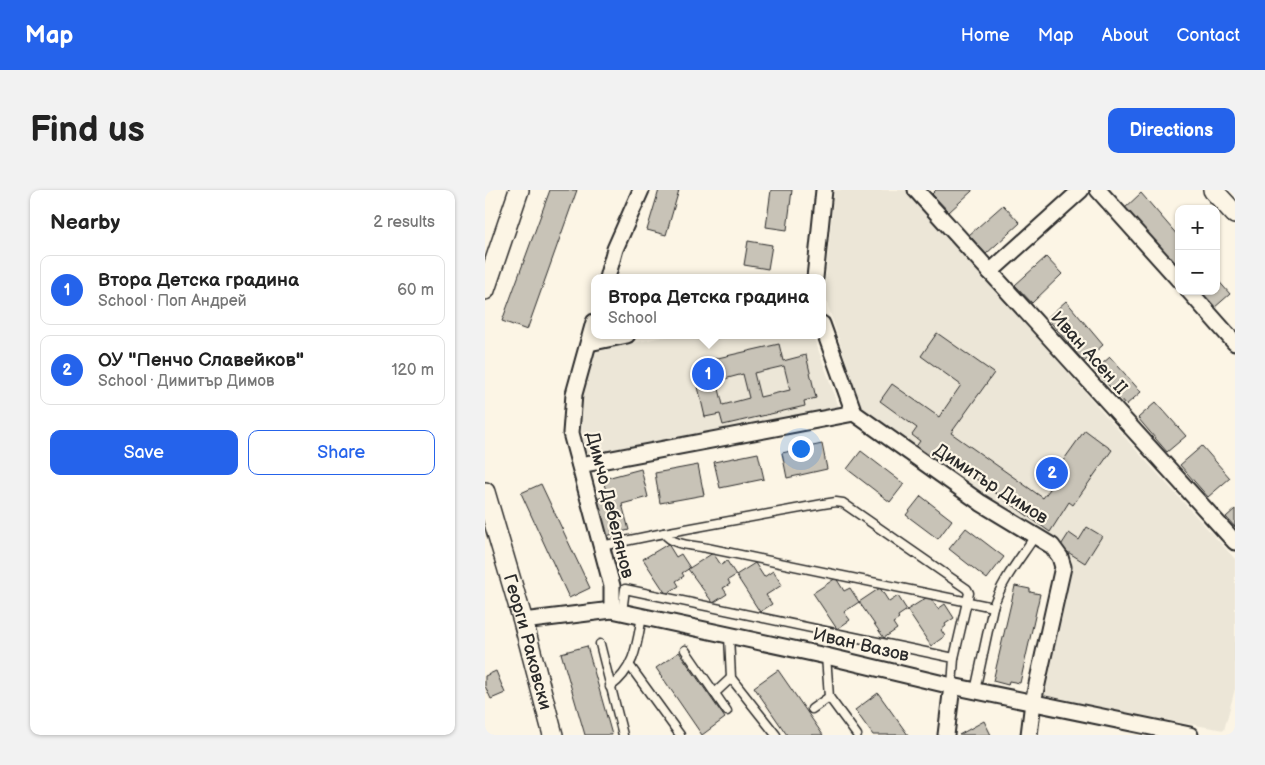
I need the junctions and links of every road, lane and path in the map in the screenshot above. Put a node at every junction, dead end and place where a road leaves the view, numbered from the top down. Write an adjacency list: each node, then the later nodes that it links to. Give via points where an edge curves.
1 (519, 190): 13 (street)
2 (641, 190): 10 (street, via 615,248)
3 (824, 190): 11 (street)
4 (916, 190): 9 (street, Иван Асен II)
5 (1081, 190): 9 (street)
6 (1098, 190): 12 (street)
7 (1213, 190): 8 (street)
8 (1235, 214)
9 (990, 272): 25 (street, Иван Асен II)
10 (608, 274)
11 (815, 274)
12 (1175, 276)
13 (485, 290)
14 (1193, 295): 19 (street)
15 (591, 335): 18 (street, Димчо Дебелянов)
16 (826, 335): 20 (street)
17 (608, 339): 18 (street)
18 (589, 343): 21 (street, Димчо Дебелянов, via 575,394 571,433)
19 (1235, 343)
20 (854, 413): 21 (street); 24 (street, Димитър Димов, via 981,503)
21 (580, 465): 26 (street, Димчо Дебелянов)
22 (485, 492): 31 (street, Георги Раковски)
23 (664, 533): 26 (lane); 27 (lane, via 668,539 678,543); 27 (lane, via 843,503 964,585 969,593)
24 (1035, 536): 28 (lane, via 1008,575); 44 (street, Димитър Димов, via 1052,546 1063,567)
25 (1235, 542)
26 (601, 546): 29 (street, Димчо Дебелянов)
27 (967, 602): 28 (lane); 36 (lane)
28 (993, 606): 41 (lane)
29 (617, 611): 30 (street, Иван Вазов); 31 (street, Иван Вазов); 36 (lane, via 625,589)
30 (642, 616): 32 (street, Иван Вазов); 37 (lane)
31 (523, 621): 47 (street, Георги Раковски)
32 (729, 636): 35 (street, Иван Вазов); 38 (lane)
33 (599, 644): 40 (lane)
34 (685, 650): 42 (lane)
35 (826, 656): 39 (street, Иван Вазов); 43 (lane)
36 (954, 658): 39 (lane)
37 (630, 666): 40 (lane); 49 (lane)
38 (731, 678): 42 (lane); 50 (lane)
39 (952, 686): 41 (street, Иван Вазов); 52 (street)
40 (610, 687): 48 (lane)
41 (975, 691): 44 (street, Иван Вазов)
42 (715, 693): 46 (lane)
43 (829, 697): 45 (lane); 51 (lane)
44 (1033, 702): 53 (street, Димитър Димов); 54 (street, Иван Вазов)
45 (812, 709)
46 (727, 711)
47 (553, 735)
48 (623, 735)
49 (680, 735)
50 (775, 735)
51 (857, 735)
52 (946, 735)
53 (1029, 735)
54 (1190, 735)

